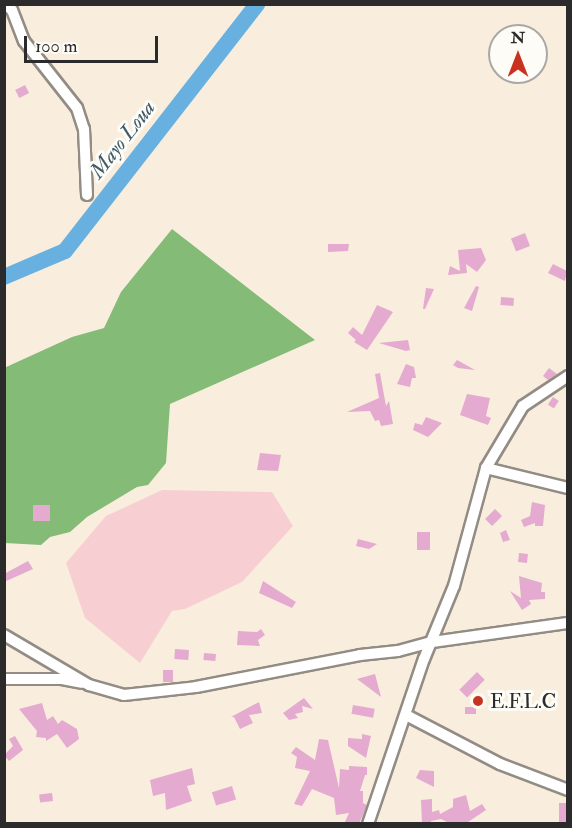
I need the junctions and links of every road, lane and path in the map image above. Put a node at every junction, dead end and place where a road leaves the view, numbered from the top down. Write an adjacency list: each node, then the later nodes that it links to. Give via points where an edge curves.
1 (5, 4): 2 (street, via 12,10 24,41 77,108 84,129)
2 (87, 195)
3 (567, 376): 4 (street, via 523,406)
4 (486, 468): 5 (street); 8 (street, via 454,586)
5 (567, 488)
6 (567, 623): 8 (street)
7 (4, 635): 10 (street)
8 (432, 642): 10 (street, via 196,687 124,695); 11 (street)
9 (4, 679): 10 (street, via 62,679)
10 (89, 685)
11 (406, 715): 12 (street, via 500,764); 13 (street)
12 (567, 790)
13 (368, 824)

